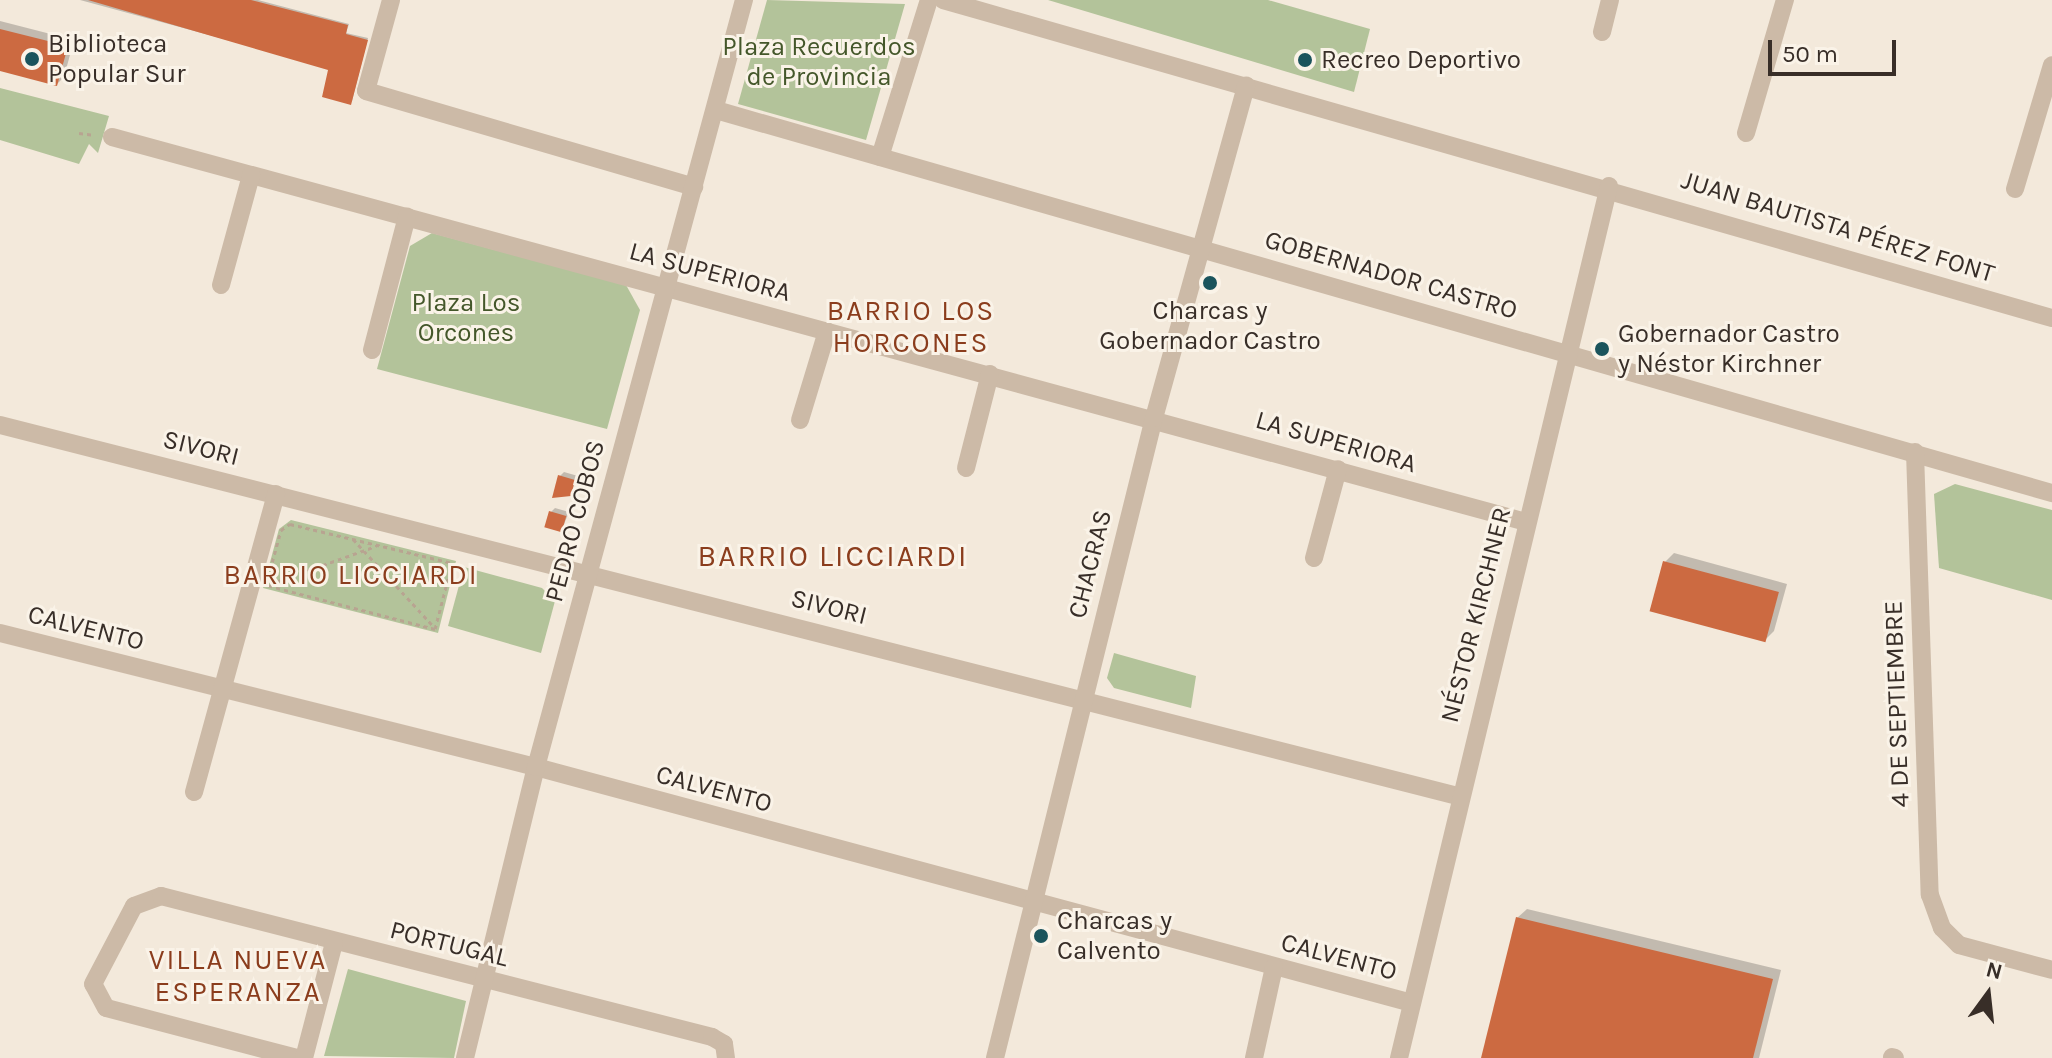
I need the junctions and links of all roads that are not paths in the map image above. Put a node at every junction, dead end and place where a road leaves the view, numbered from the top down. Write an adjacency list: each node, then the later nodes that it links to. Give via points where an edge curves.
1 (391, 0): 16 (street, via 366,91)
2 (744, 0): 10 (street, PEDRO COBOS)
3 (929, 0): 13 (street)
4 (943, 0): 9 (street, JUAN BAUTISTA PÉREZ FONT)
5 (1610, 0): 7 (street)
6 (1785, 0): 11 (street)
7 (1602, 32)
8 (2052, 65): 17 (street)
9 (1246, 86): 15 (street, JUAN BAUTISTA PÉREZ FONT); 19 (street, CHACRAS)
10 (716, 110): 13 (street, GOBERNADOR CASTRO); 16 (street, PEDRO COBOS)
11 (1746, 133)
12 (112, 137): 14 (street, LA SUPERIORA)
13 (880, 157): 19 (street, GOBERNADOR CASTRO)
14 (251, 175): 18 (street, LA SUPERIORA); 20 (street)
15 (1609, 186): 22 (street, JUAN BAUTISTA PÉREZ FONT); 25 (street, NÉSTOR KIRCHNER)
16 (694, 187): 21 (street, PEDRO COBOS)
17 (2015, 189)
18 (407, 217): 21 (street, LA SUPERIORA); 24 (street)
19 (1201, 248): 25 (street, GOBERNADOR CASTRO); 27 (street, CHACRAS)
20 (221, 285)
21 (667, 287): 23 (street, LA SUPERIORA); 37 (street, PEDRO COBOS)
22 (2052, 318)
23 (827, 331): 26 (street, LA SUPERIORA); 28 (street)
24 (372, 350)
25 (1568, 352): 30 (street, GOBERNADOR CASTRO); 35 (street, NÉSTOR KIRCHNER)
26 (990, 374): 27 (street, LA SUPERIORA); 31 (street)
27 (1154, 418): 32 (street, LA SUPERIORA); 40 (street, CHACRAS)
28 (800, 420)
29 (0, 425): 34 (street, SIVORI)
30 (1915, 452): 33 (street, GOBERNADOR CASTRO); 47 (street, 4 DE SEPTIEMBRE, via 1930,895 1942,928 1959,945)
31 (966, 468)
32 (1338, 469): 35 (street, LA SUPERIORA); 36 (street)
33 (2052, 493)
34 (276, 494): 37 (street, SIVORI); 39 (street)
35 (1526, 522): 43 (street, NÉSTOR KIRCHNER)
36 (1314, 558)
37 (588, 571): 40 (street, SIVORI); 41 (street, PEDRO COBOS)
38 (0, 633): 39 (street, CALVENTO)
39 (222, 690): 41 (street, CALVENTO); 42 (street)
40 (1082, 699): 43 (street, SIVORI); 44 (street, CHACRAS)
41 (536, 767): 44 (street, CALVENTO); 48 (street, PEDRO COBOS)
42 (194, 792)
43 (1458, 796): 49 (street, NÉSTOR KIRCHNER)
44 (1032, 903): 46 (street, CALVENTO); 54 (street, CHACRAS)
45 (334, 943): 48 (street, PORTUGAL); 51 (street, PORTUGAL, via 161,896 134,906 96,972 95,997 106,1008); 52 (street)
46 (1274, 967): 49 (street, CALVENTO); 55 (street)
47 (2052, 970)
48 (485, 980): 50 (street, PORTUGAL); 53 (street, PEDRO COBOS)
49 (1412, 1003): 56 (street, NÉSTOR KIRCHNER)
50 (725, 1051)
51 (297, 1058)
52 (304, 1058)
53 (465, 1058)
54 (995, 1058)
55 (1254, 1058)
56 (1399, 1058)

